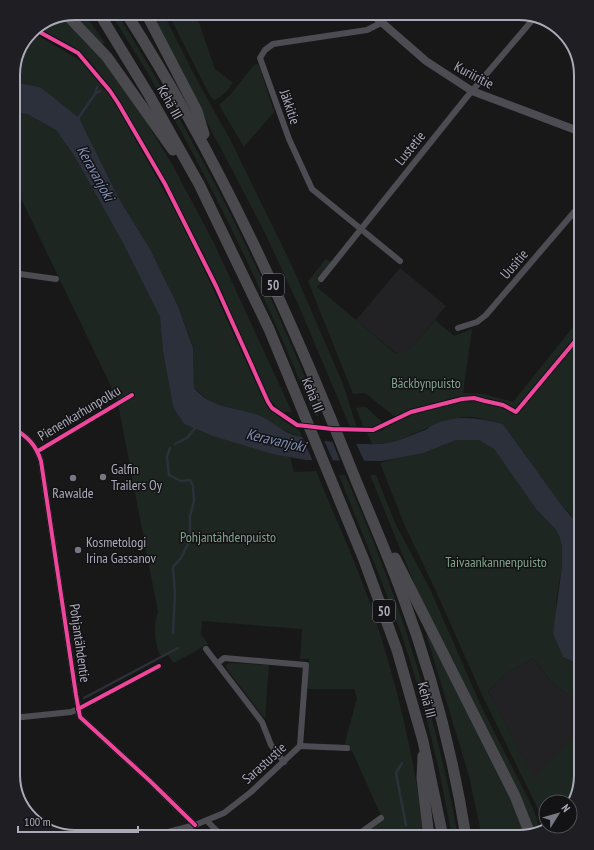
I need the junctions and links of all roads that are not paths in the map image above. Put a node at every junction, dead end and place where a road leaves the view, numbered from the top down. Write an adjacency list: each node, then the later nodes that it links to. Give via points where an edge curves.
1 (72, 20): 12 (highway, via 107,57)
2 (103, 20): 12 (highway, Kehä III / 50, via 149,94)
3 (130, 20): 11 (highway, Kehä III / 50)
4 (150, 20): 11 (highway, via 197,111)
5 (378, 20): 8 (street, Kuriiritie)
6 (384, 20): 8 (street, Jäkkitie)
7 (531, 22): 9 (street, Lustetie)
8 (381, 23): 9 (street, Kuriiritie, via 426,61); 14 (street, Jäkkitie, via 358,32 273,44 260,58 283,125 306,180 312,189)
9 (472, 91): 10 (street, Kuriiritie); 14 (street, Lustetie)
10 (574, 129)
11 (211, 158): 21 (highway, Kehä III / 50, via 262,259)
12 (198, 184): 26 (highway, Kehä III / 50, via 269,328 334,484 380,601 404,671)
13 (574, 212): 19 (street, Uusitie, via 486,315 477,322)
14 (360, 229): 15 (street, Jäkkitie); 18 (street, Lustetie)
15 (400, 261)
16 (20, 274): 17 (street)
17 (56, 279)
18 (321, 279)
19 (458, 328)
20 (20, 433): 24 (street, Pohjantähdentie, via 30,439 41,461)
21 (372, 516): 33 (highway, via 421,607 515,796); 39 (highway, Kehä III / 50, via 402,594 428,674 446,736)
22 (206, 649): 23 (street)
23 (218, 663): 27 (street, Sarastustie, via 224,658 306,665); 29 (street, via 262,722 271,745)
24 (78, 710): 25 (street); 32 (street, Pohjantähdentie, via 80,717)
25 (20, 717)
26 (423, 742): 37 (highway, via 422,778); 38 (highway, Kehä III / 50)
27 (300, 746): 28 (street); 29 (street, Sarastustie)
28 (347, 748)
29 (284, 762): 31 (street, Sarastustie, via 224,813)
30 (381, 818): 36 (street)
31 (207, 821): 32 (street, Sarastustie); 35 (street)
32 (195, 825): 34 (street, Sarastustie)
33 (528, 829)
34 (176, 830)
35 (216, 830)
36 (362, 830)
37 (428, 830)
38 (442, 830)
39 (465, 830)

